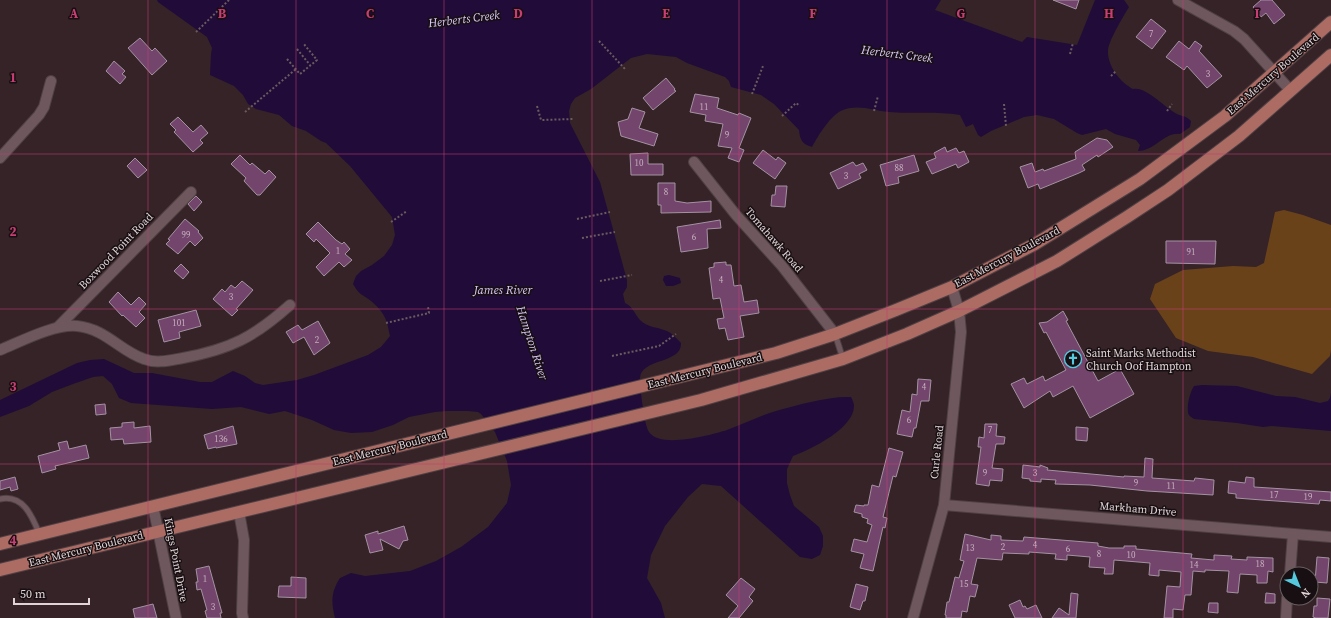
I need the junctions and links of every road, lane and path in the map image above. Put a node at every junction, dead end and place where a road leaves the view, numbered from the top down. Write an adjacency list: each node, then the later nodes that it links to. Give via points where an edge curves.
1 (229, 0): 4 (path)
2 (1178, 0): 17 (street, via 1234,30)
3 (1331, 22): 17 (main road, East Mercury Boulevard)
4 (196, 32)
5 (598, 41): 15 (path)
6 (303, 43): 12 (path, via 317,60)
7 (1073, 43): 9 (path)
8 (297, 50): 12 (path)
9 (1070, 54)
10 (1331, 55): 20 (main road, East Mercury Boulevard)
11 (286, 59): 14 (path)
12 (310, 66): 14 (path, via 300,74)
13 (764, 66): 21 (path)
14 (296, 69): 29 (path)
15 (625, 69)
16 (1116, 71): 18 (path)
17 (1274, 73): 20 (street); 44 (main road, East Mercury Boulevard, via 1224,116 1140,179 1035,244)
18 (1111, 76)
19 (51, 81): 33 (street, via 44,107 39,115)
20 (1291, 91): 47 (main road, East Mercury Boulevard, via 1239,136 1154,200 1058,261)
21 (752, 94)
22 (878, 96): 27 (path)
23 (1004, 104): 32 (path)
24 (1172, 104): 28 (path)
25 (537, 106): 31 (path, via 541,120)
26 (800, 106): 30 (path, via 796,103)
27 (874, 111)
28 (1167, 111)
29 (246, 112)
30 (782, 116)
31 (574, 119)
32 (1006, 126)
33 (0, 158)
34 (694, 162): 51 (street, Tomahawk Road, via 736,215 782,266)
35 (191, 192): 49 (street, Boxwood Point Road)
36 (407, 211): 39 (path)
37 (610, 212): 38 (path)
38 (577, 219)
39 (391, 222)
40 (615, 232): 41 (path)
41 (582, 238)
42 (632, 274): 43 (path)
43 (600, 281)
44 (952, 286): 47 (street, Curle Road); 51 (main road, East Mercury Boulevard)
45 (290, 305): 49 (street, Boxwood Point Road, via 271,322 228,347 167,361 144,359 91,328)
46 (428, 307): 48 (path, via 429,313)
47 (960, 311): 54 (main road, East Mercury Boulevard); 56 (street, Curle Road, via 961,332)
48 (386, 323)
49 (58, 327): 52 (street, Boxwood Point Road)
50 (676, 334): 53 (path, via 659,346)
51 (835, 334): 54 (lane); 57 (main road, East Mercury Boulevard, via 776,353 654,384)
52 (0, 350)
53 (612, 356)
54 (843, 358): 58 (main road, East Mercury Boulevard, via 660,410)
55 (0, 499): 60 (lane, via 16,500 25,506 33,516)
56 (944, 505): 61 (street, Markham Drive); 69 (street, Curle Road)
57 (153, 506): 59 (street, Kings Point Drive); 60 (main road, East Mercury Boulevard)
58 (239, 512): 59 (main road, East Mercury Boulevard); 68 (street, via 244,540)
59 (157, 532): 65 (main road, East Mercury Boulevard); 67 (street, Kings Point Drive)
60 (40, 534): 63 (main road, East Mercury Boulevard)
61 (1293, 534): 62 (street, Markham Drive); 64 (street)
62 (1331, 537)
63 (0, 544)
64 (1291, 566)
65 (0, 570)
66 (1287, 606): 70 (street)
67 (176, 618)
68 (243, 618)
69 (913, 618)
70 (1286, 618)

